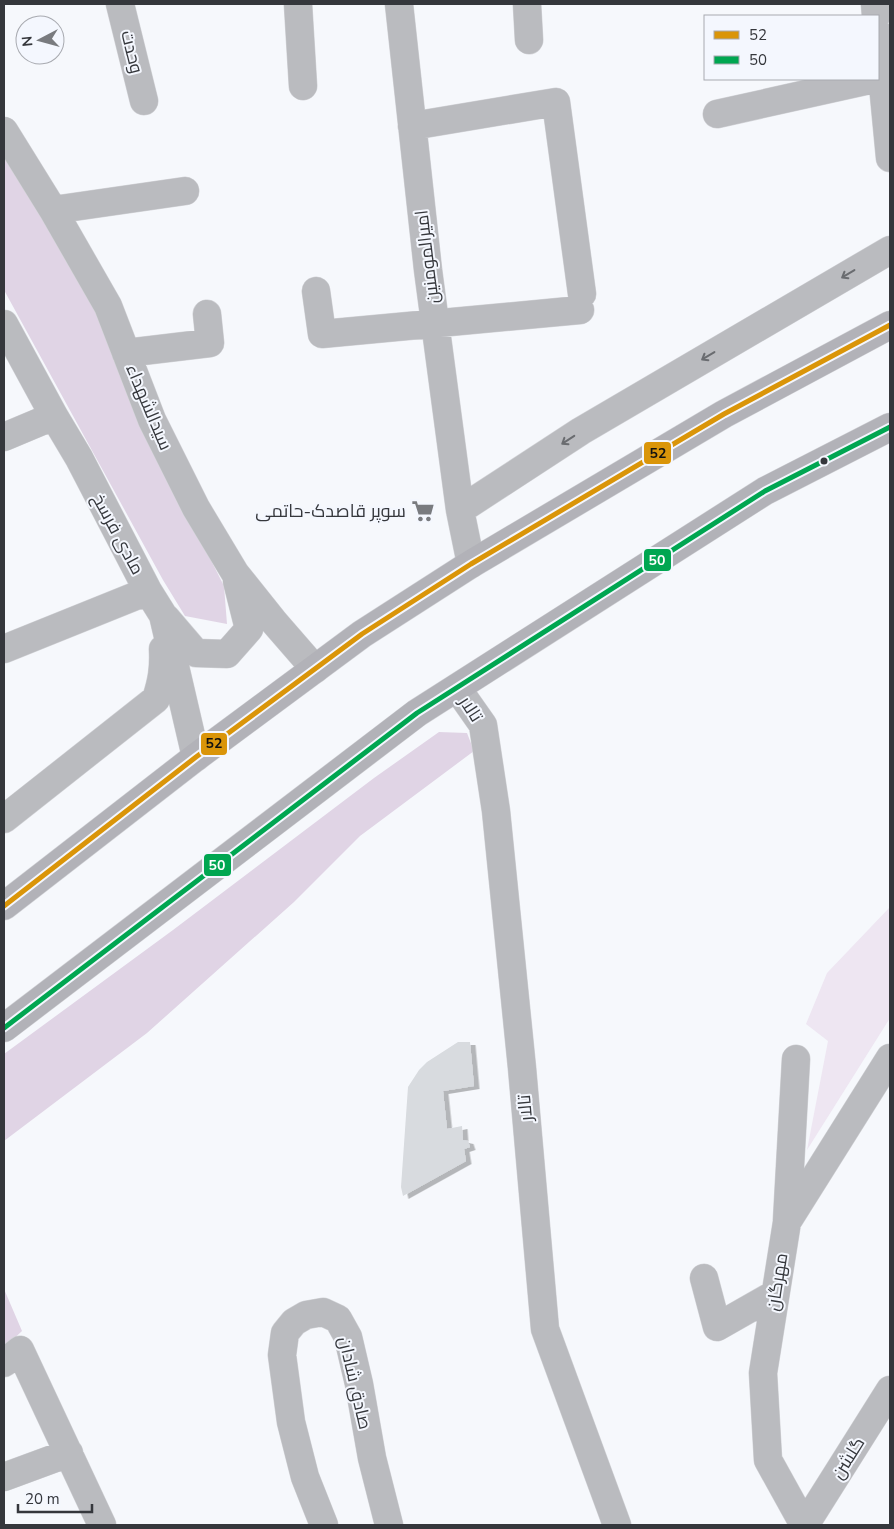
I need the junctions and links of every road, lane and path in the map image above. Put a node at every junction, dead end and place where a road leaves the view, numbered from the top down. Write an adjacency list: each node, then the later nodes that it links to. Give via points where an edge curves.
1 (120, 4): 9 (street, وحدت)
2 (298, 4): 8 (street)
3 (399, 4): 11 (street, امیرالمومنین)
4 (528, 4): 5 (street)
5 (529, 40)
6 (869, 80): 10 (street)
7 (878, 80): 13 (street)
8 (303, 86)
9 (144, 101)
10 (717, 114)
11 (412, 126): 20 (street, امیرالمومنین); 20 (street, via 556,102 581,302)
12 (4, 131): 15 (street, سیدالشهداء)
13 (890, 158)
14 (186, 191): 15 (street)
15 (53, 210): 22 (street, سیدالشهداء, via 108,306)
16 (890, 250): 26 (street, one-way to 26, via 581,431)
17 (316, 290): 20 (street, via 322,334)
18 (207, 314): 22 (street, via 210,343)
19 (4, 324): 23 (street, مادی فرسخ)
20 (436, 324): 26 (street, امیرالمومنین)
21 (890, 325): 27 (main road, via 724,414)
22 (126, 353): 28 (street, سیدالشهداء, via 152,420 196,508)
23 (54, 416): 25 (street); 29 (street, مادی فرسخ)
24 (890, 427): 33 (main road, via 765,490)
25 (4, 437)
26 (460, 510): 27 (street, امیرالمومنین)
27 (471, 564): 32 (main road, via 362,634)
28 (235, 573): 30 (street, via 249,629 227,654 196,653); 32 (street, سیدالشهداء)
29 (148, 590): 30 (street, مادی فرسخ); 31 (street)
30 (163, 615): 34 (street, مادی فرسخ); 35 (street, via 164,667 156,699)
31 (4, 649)
32 (315, 669): 34 (main road)
33 (457, 688): 37 (main road, via 409,720); 50 (street, تالار, via 483,725 496,811 545,1329)
34 (196, 758): 36 (main road)
35 (4, 819)
36 (4, 906)
37 (4, 1028)
38 (890, 1058): 40 (street, مهرگان)
39 (796, 1059): 40 (street)
40 (786, 1222): 42 (street, مهرگان)
41 (704, 1278): 42 (street, via 717,1327)
42 (775, 1294): 51 (street, مهرگان, via 763,1373 768,1460)
43 (4, 1363): 45 (street, via 20,1350)
44 (890, 1390): 51 (street, گلشن)
45 (69, 1453): 46 (street); 47 (street)
46 (4, 1477)
47 (102, 1525)
48 (324, 1525): 49 (street, صادق شادان, via 302,1468 291,1422 282,1354 285,1333 294,1322 306,1315 324,1312 338,1319 348,1338)
49 (389, 1525)
50 (617, 1525)
51 (805, 1525)

